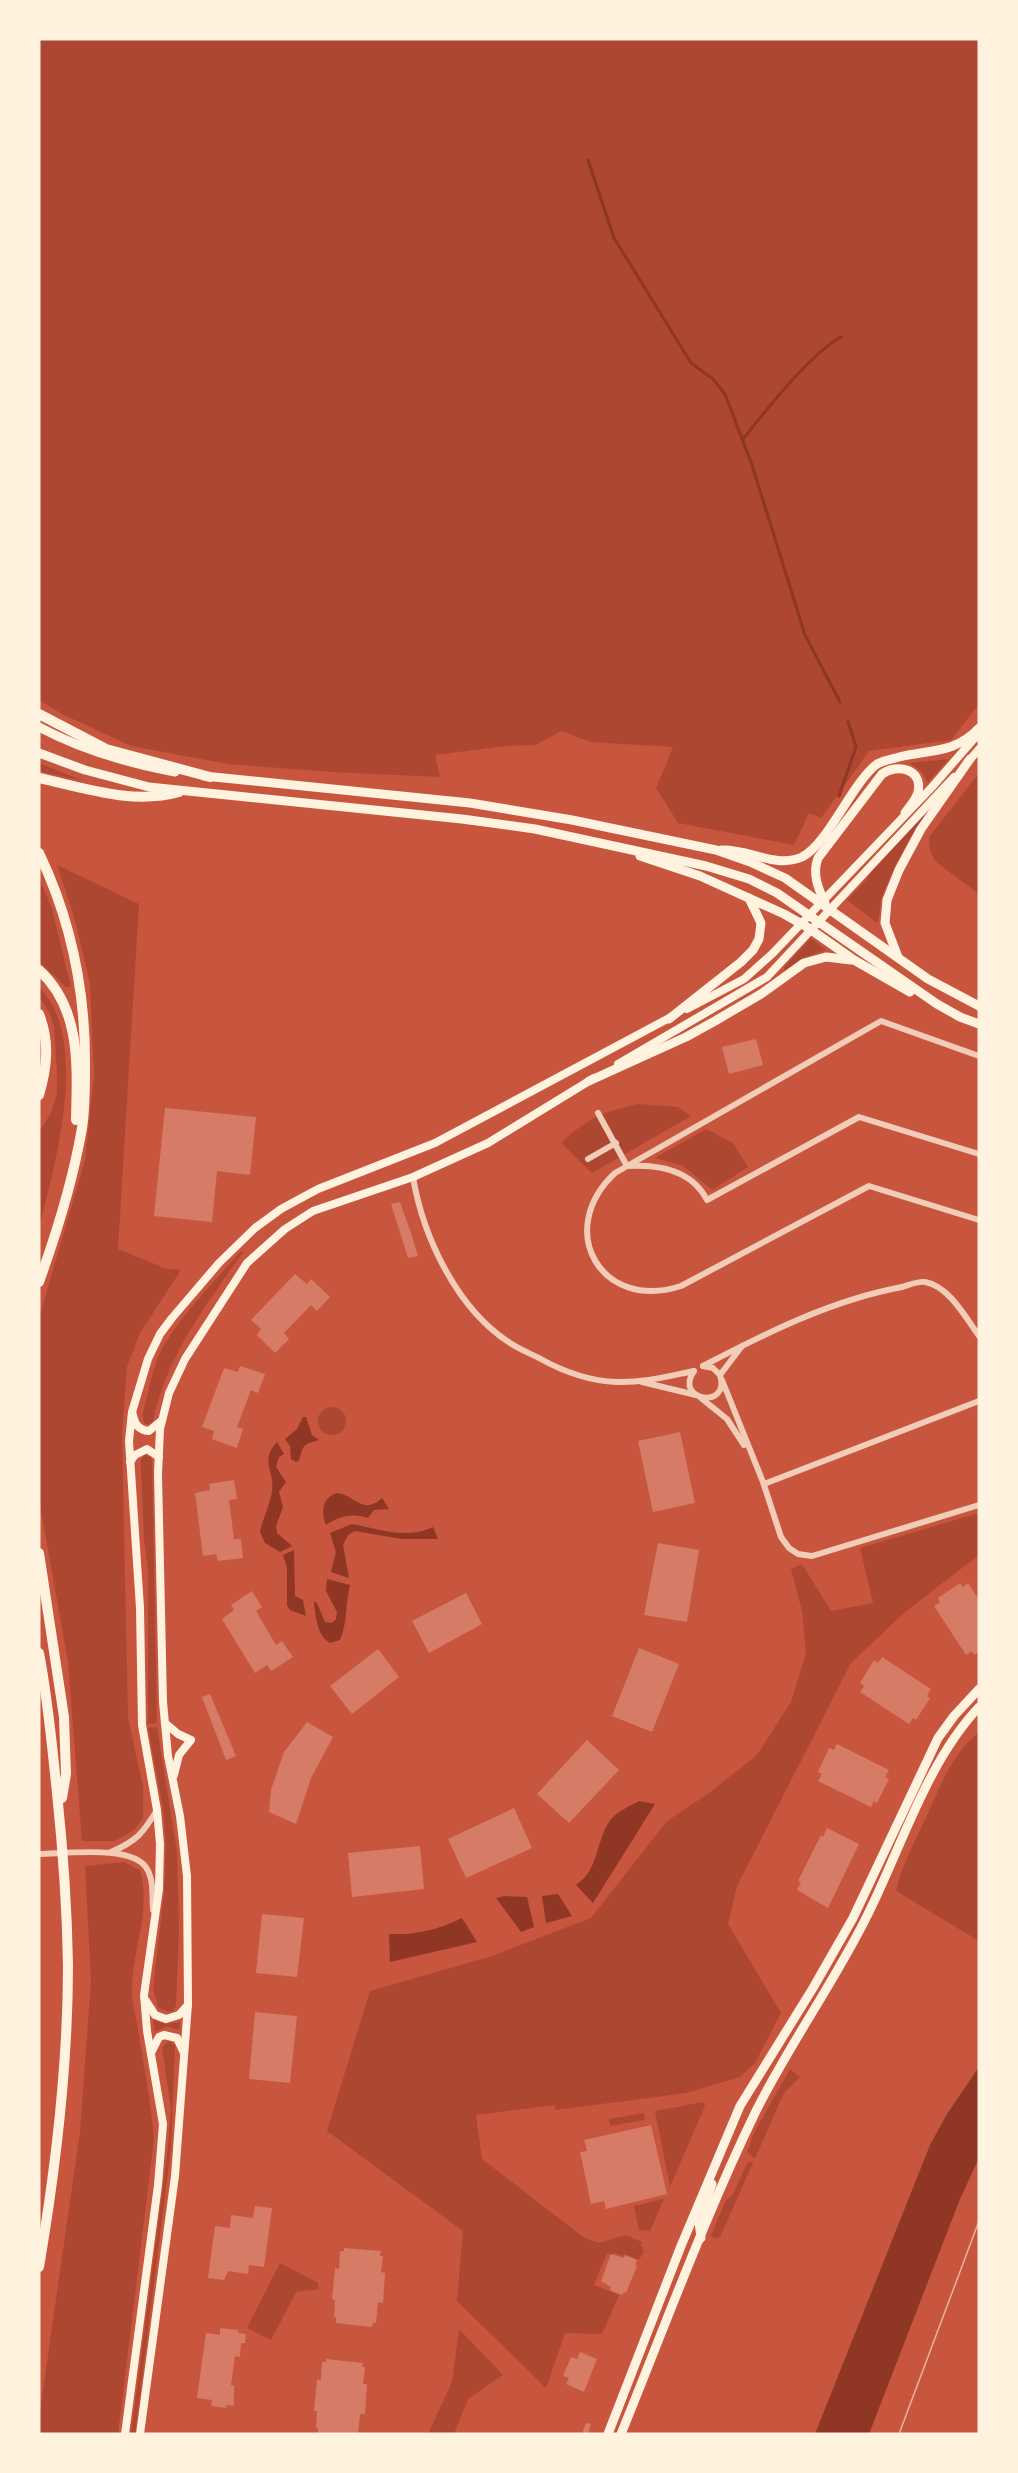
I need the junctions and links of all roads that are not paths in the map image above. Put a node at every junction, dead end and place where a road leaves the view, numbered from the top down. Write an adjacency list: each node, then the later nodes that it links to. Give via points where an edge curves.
1 (39, 714): 8 (highway, via 106,749)
2 (39, 727): 8 (main road, via 103,755)
3 (979, 728): 13 (main road, via 959,745 877,765 819,841 801,857 783,861 733,849)
4 (979, 733): 11 (main road)
5 (979, 749): 7 (main road)
6 (39, 753): 10 (main road, via 113,779)
7 (970, 759): 17 (main road, via 921,829 887,900 885,923); 26 (main road, via 767,977)
8 (210, 777): 13 (main road, via 470,803)
9 (39, 778): 10 (highway, via 124,795 161,797)
10 (179, 792): 12 (main road, via 462,819)
11 (905, 813): 16 (main road, via 918,790 915,776 906,769 887,770 818,858 816,881); 23 (main road, via 772,954 735,983)
12 (614, 846): 15 (main road); 20 (main road, via 749,879 777,893)
13 (716, 850): 16 (main road, via 769,870)
14 (39, 853): 31 (highway, via 59,899 82,996 86,1046 84,1101)
15 (749, 898): 18 (main road, via 807,927); 23 (main road, via 761,923 753,950)
16 (826, 905): 17 (main road)
17 (899, 959): 21 (main road, via 947,991)
18 (854, 960): 20 (main road, via 907,991); 26 (main road, via 826,957 804,963 715,1022)
19 (39, 970): 31 (highway, via 61,998 71,1024 77,1074)
20 (927, 997): 24 (main road, via 953,1014)
21 (979, 1006)
22 (39, 1014): 27 (highway, via 47,1055)
23 (669, 1019): 45 (main road, via 435,1143 318,1188 255,1228 219,1263 160,1334)
24 (979, 1024)
25 (979, 1056): 33 (street, via 882,1021)
26 (589, 1081): 34 (main road, via 488,1143)
27 (39, 1095)
28 (598, 1113): 29 (street)
29 (616, 1143): 32 (street); 33 (street)
30 (979, 1154): 33 (street, via 859,1117 707,1200 694,1183 670,1169)
31 (76, 1157): 36 (highway)
32 (588, 1159)
33 (627, 1166): 35 (street, via 601,1186 591,1203 588,1242 607,1275 642,1292 662,1292 681,1286 869,1186)
34 (413, 1177): 42 (street, via 426,1227 451,1280 478,1316 509,1342 558,1368 592,1379); 46 (main road, via 313,1211 259,1251 232,1285 185,1359)
35 (979, 1220)
36 (39, 1282)
37 (979, 1336): 38 (street, via 941,1289 924,1282 850,1300)
38 (743, 1345): 39 (street); 41 (street)
39 (703, 1366): 40 (street); 41 (street, via 713,1368)
40 (694, 1371): 42 (street); 43 (street, via 690,1381 692,1391)
41 (721, 1377): 43 (street, via 722,1385 716,1394); 47 (street)
42 (638, 1382): 43 (street)
43 (699, 1396): 47 (street, via 727,1419)
44 (979, 1401): 50 (street)
45 (132, 1412): 46 (main road, via 142,1430 149,1431); 49 (main road)
46 (162, 1419): 48 (main road)
47 (752, 1455): 50 (street)
48 (159, 1457): 49 (main road, via 147,1449); 56 (main road)
49 (130, 1462): 58 (main road, via 140,1608 142,1725)
50 (764, 1484): 51 (street, via 781,1537 789,1548 805,1556)
51 (979, 1505)
52 (39, 1553): 59 (highway, via 64,1717 66,1774)
53 (39, 1653): 59 (highway)
54 (979, 1689): 67 (main road, via 938,1738 853,1918 747,2092)
55 (979, 1707): 68 (main road, via 963,1724 935,1769 865,1921 756,2111)
56 (165, 1722): 57 (main road); 57 (main road, via 190,1740 179,1755)
57 (173, 1782): 64 (main road, via 187,1876)
58 (157, 1810): 60 (street, via 132,1843); 62 (main road, via 160,1844)
59 (59, 1813): 69 (highway, via 67,1929 65,2052 51,2196)
60 (108, 1853): 61 (street); 62 (street, via 135,1858 146,1867)
61 (39, 1854)
62 (155, 1924): 63 (main road)
63 (144, 1995): 64 (main road, via 155,2015 165,2019 179,2015); 65 (main road)
64 (188, 2004): 66 (main road)
65 (151, 2053): 66 (main road, via 159,2037 171,2035 180,2044); 72 (main road, via 163,2124 162,2149)
66 (185, 2059): 73 (main road, via 175,2176)
67 (712, 2170): 68 (main road, via 712,2186 698,2227); 70 (main road)
68 (701, 2238): 71 (main road)
69 (39, 2267)
70 (629, 2381): 71 (main road); 74 (main road)
71 (640, 2386): 75 (main road)
72 (125, 2434)
73 (140, 2434)
74 (608, 2434)
75 (621, 2434)

